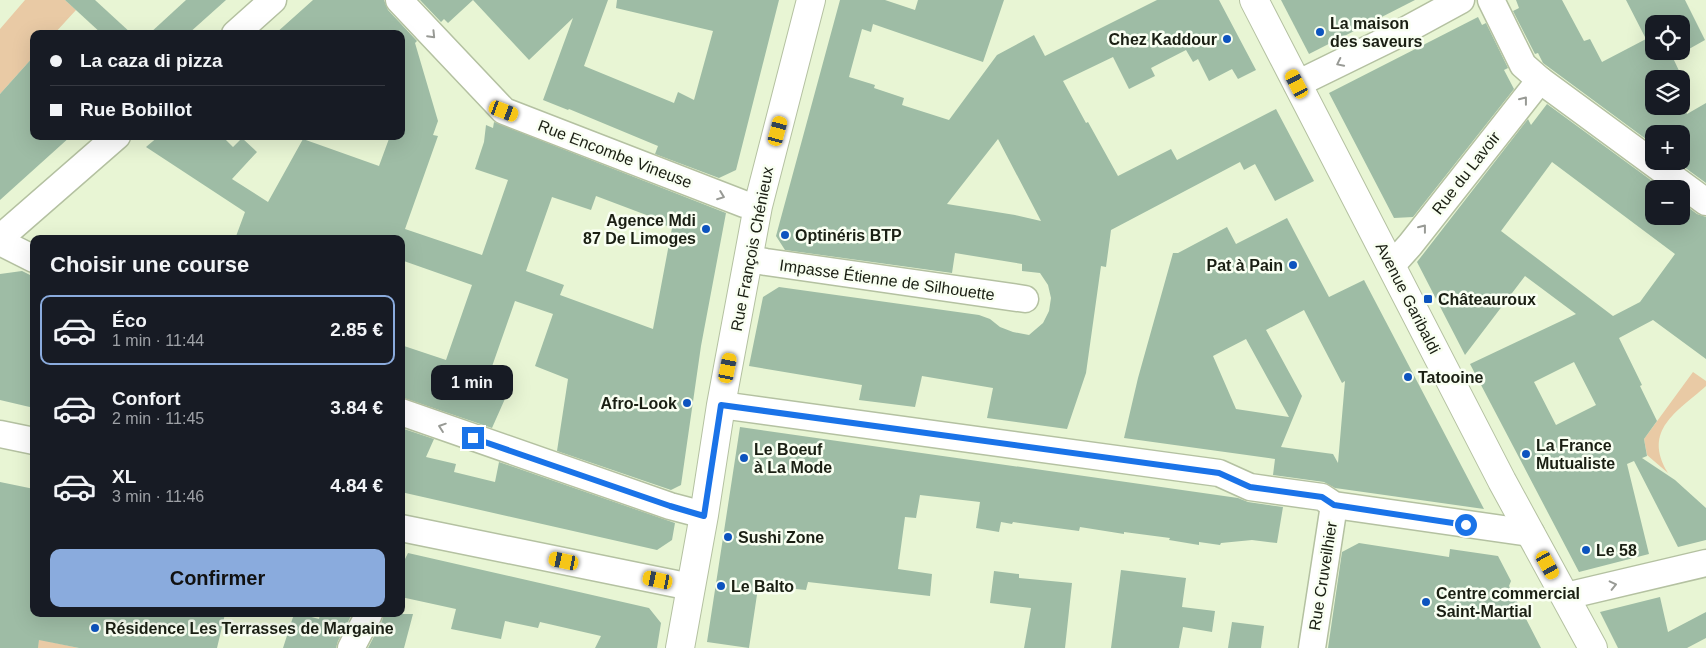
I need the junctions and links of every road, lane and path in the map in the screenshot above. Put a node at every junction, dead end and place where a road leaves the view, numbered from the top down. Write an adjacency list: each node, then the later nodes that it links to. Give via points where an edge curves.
1 (274, 0): 7 (street)
2 (398, 0): 12 (street, Rue Encombe Vineuse, one-way to 12, via 504,111 744,204)
3 (812, 0): 12 (main road, Rue François Chénieux)
4 (1254, 0): 9 (main road, Avenue Garibaldi)
5 (1461, 0): 9 (street, one-way to 9)
6 (1491, 0): 8 (street, via 1523,65)
7 (240, 30)
8 (1540, 80): 11 (street); 17 (street, Rue du Lavoir, one-way to 8)
9 (1297, 84): 17 (main road, Avenue Garibaldi)
10 (112, 140): 13 (street)
11 (1706, 202)
12 (758, 206): 16 (main road, Rue François Chénieux)
13 (0, 238)
14 (0, 242): 15 (street)
15 (30, 257)
16 (750, 258): 18 (street, Impasse Étienne de Silhouette); 19 (main road, Rue François Chénieux)
17 (1392, 265): 25 (main road, Avenue Garibaldi)
18 (1025, 299)
19 (721, 405): 23 (street, via 1219,473 1250,487 1322,497); 24 (main road, Rue François Chénieux)
20 (405, 413): 24 (street, one-way to 20)
21 (0, 434): 22 (street)
22 (30, 441)
23 (1334, 505): 25 (street); 33 (street, Rue Cruveilhier)
24 (704, 516): 28 (main road, Rue François Chénieux)
25 (1531, 533): 29 (main road, Avenue Garibaldi)
26 (405, 536): 28 (street)
27 (1706, 563): 29 (street, one-way to 27)
28 (691, 587): 32 (main road, Rue François Chénieux)
29 (1566, 596): 34 (main road, Avenue Garibaldi)
30 (366, 617): 31 (street)
31 (351, 648)
32 (680, 648)
33 (1312, 648)
34 (1593, 648)

